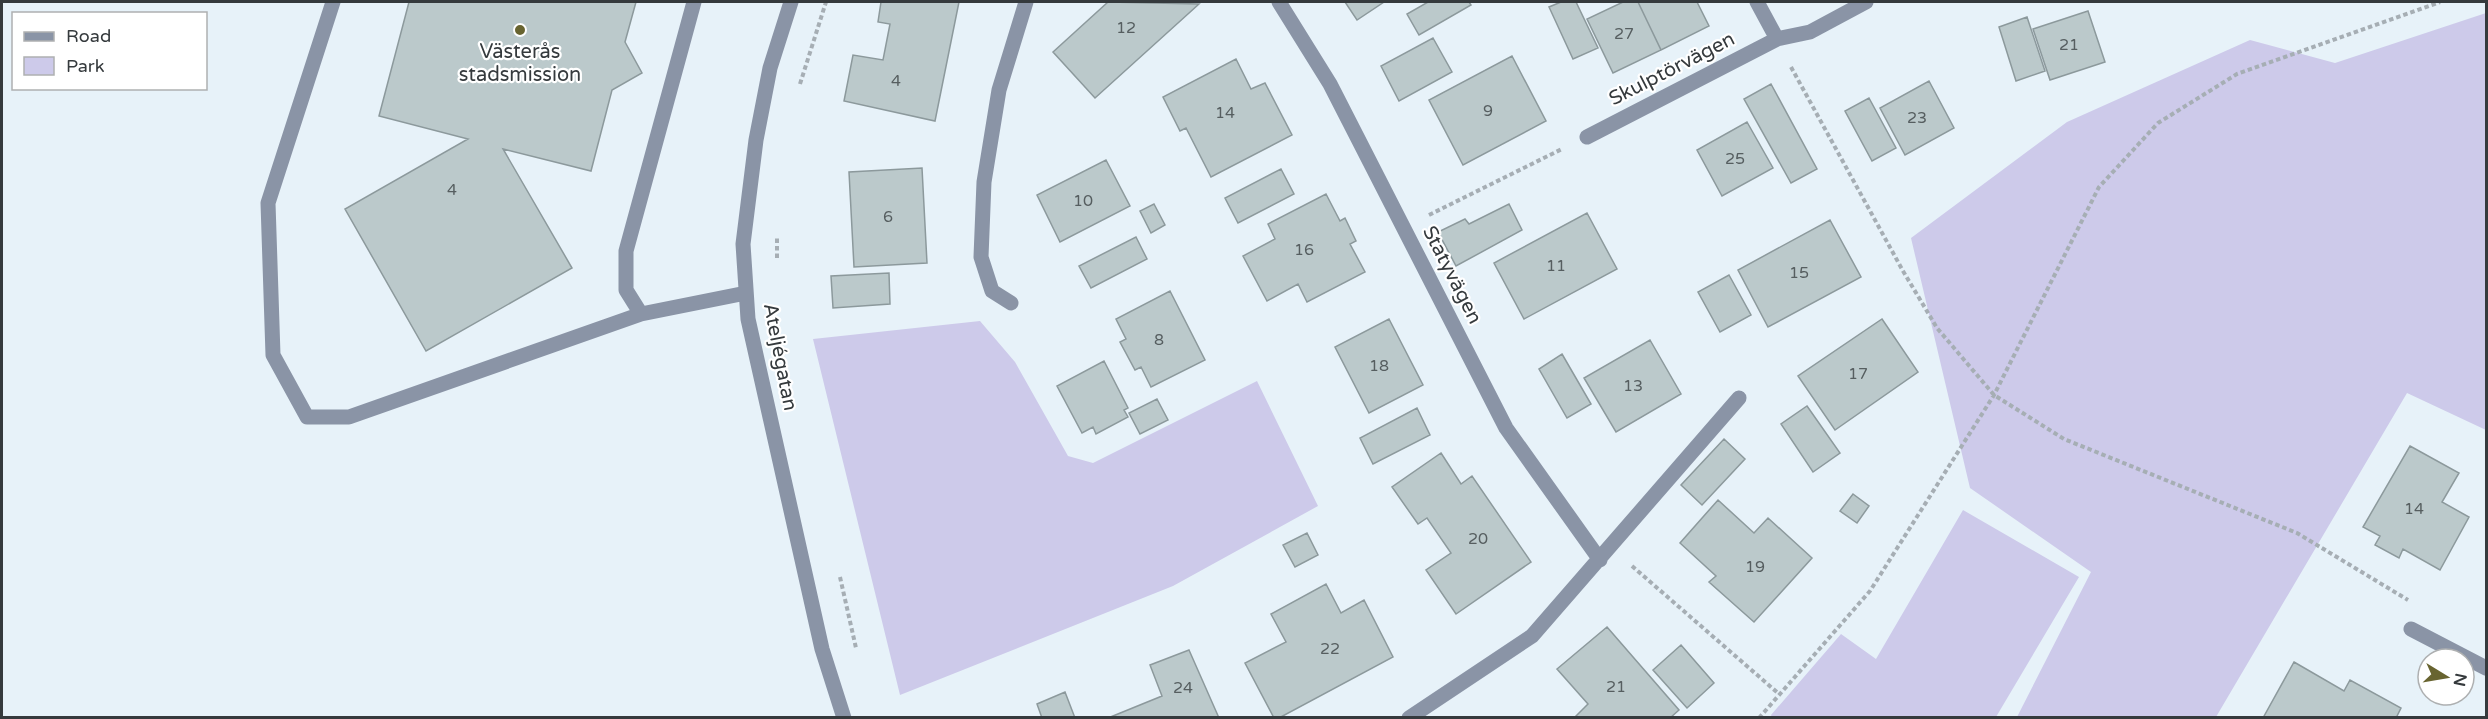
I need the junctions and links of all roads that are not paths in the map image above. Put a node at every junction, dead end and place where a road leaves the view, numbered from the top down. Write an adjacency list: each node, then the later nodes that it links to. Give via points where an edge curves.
1 (333, 2): 12 (street, via 268,203 273,356 308,417 349,417)
2 (694, 2): 12 (street, via 626,251 626,290)
3 (791, 2): 10 (street, Ateljégatan, via 770,68 756,140 743,244)
4 (1026, 2): 11 (street, via 999,90 984,182 981,257 992,291)
5 (1279, 2): 14 (street, Statyvägen, via 1330,84 1506,428)
6 (1757, 2): 8 (street)
7 (1866, 2): 8 (street, Skulptörvägen, via 1810,32)
8 (1778, 39): 9 (street, Skulptörvägen)
9 (1587, 137)
10 (746, 293): 12 (street); 17 (street, Ateljégatan, via 748,320 822,649)
11 (1011, 303)
12 (641, 314)
13 (1739, 398): 14 (street)
14 (1600, 560): 18 (street, via 1532,636)
15 (2411, 630): 16 (street)
16 (2487, 668)
17 (844, 717)
18 (1409, 717)

